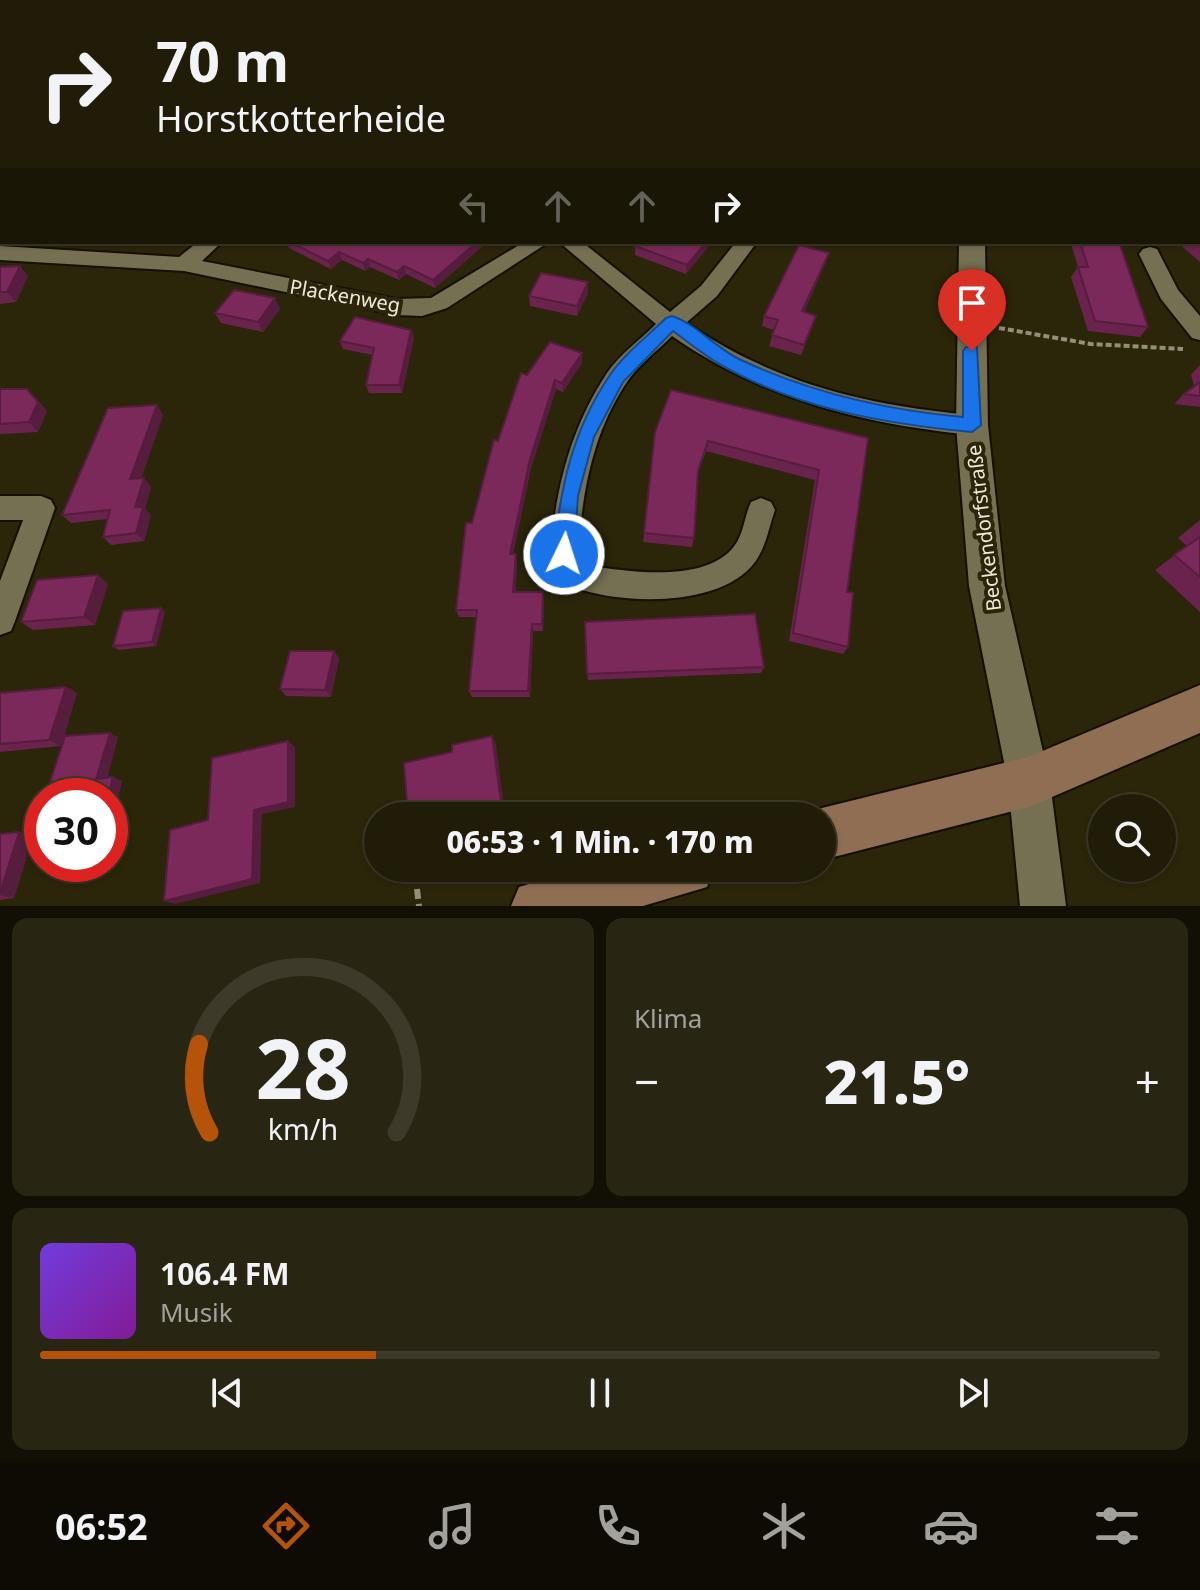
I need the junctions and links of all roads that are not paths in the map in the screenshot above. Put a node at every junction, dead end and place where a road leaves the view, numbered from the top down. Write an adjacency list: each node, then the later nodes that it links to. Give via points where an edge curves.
1 (209, 244): 8 (street)
2 (536, 244): 8 (street, Plackenweg, via 422,308)
3 (571, 244): 9 (street)
4 (745, 244): 9 (street, via 709,291)
5 (972, 244): 11 (street, Beckendorfstraße)
6 (0, 253): 8 (street, Plackenweg)
7 (1150, 254): 10 (street)
8 (184, 264)
9 (672, 322): 11 (street, via 723,358 775,384 841,405); 13 (street, via 617,377 585,437 569,496 564,554 583,578 676,586 720,574 745,555)
10 (1193, 340)
11 (972, 425): 16 (street, Beckendorfstraße, via 987,586)
12 (0, 508): 14 (street, via 41,508)
13 (761, 510)
14 (0, 621)
15 (1200, 709): 16 (main road)
16 (1029, 782): 17 (main road); 20 (street, Beckendorfstraße)
17 (836, 830)
18 (633, 882): 19 (main road)
19 (538, 906)
20 (1043, 906)

